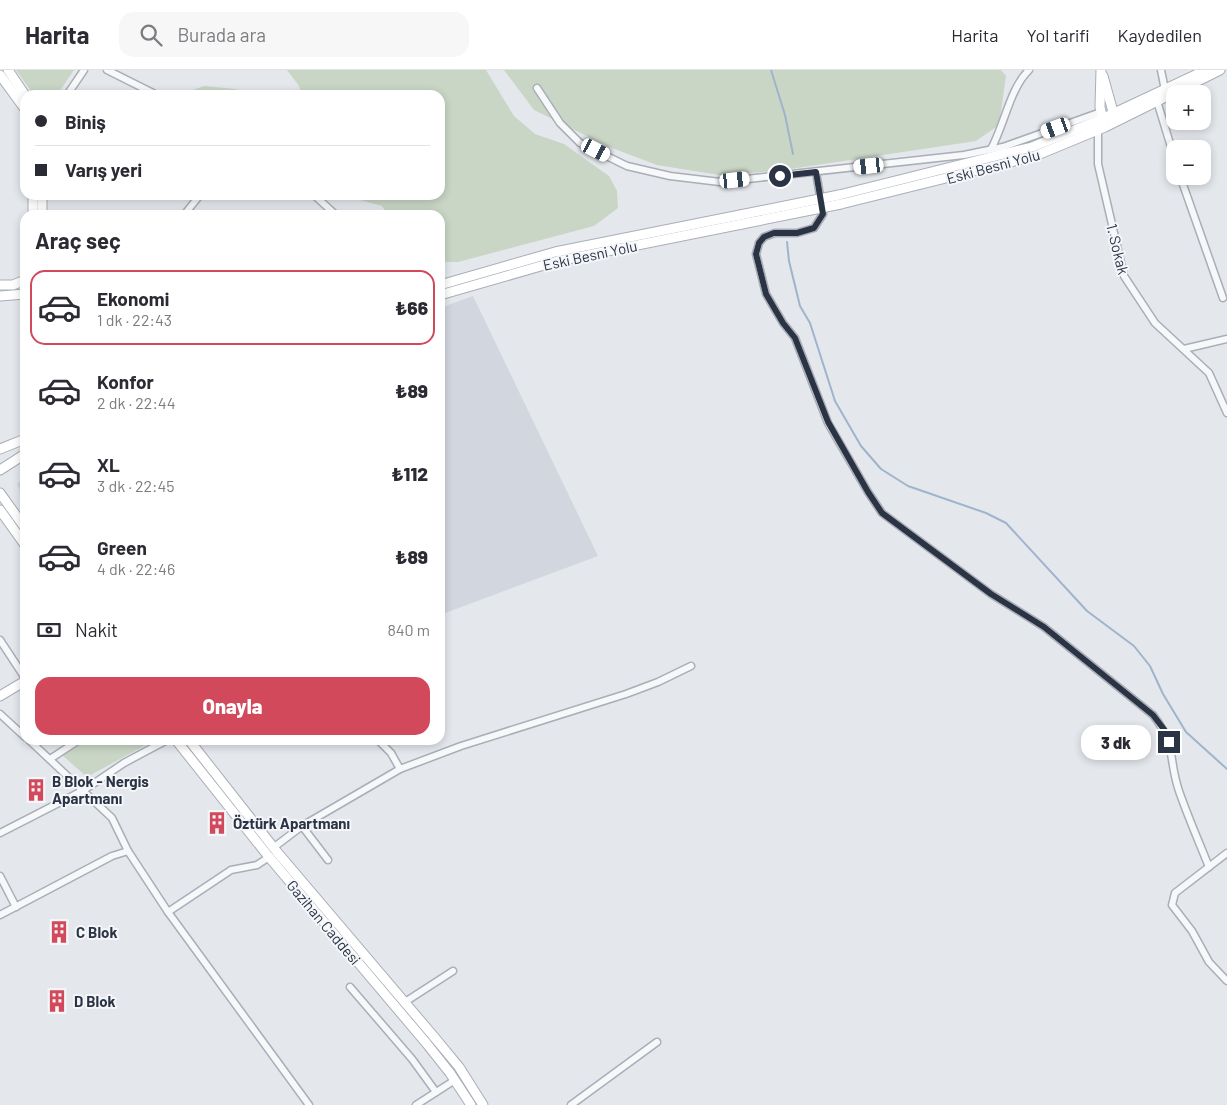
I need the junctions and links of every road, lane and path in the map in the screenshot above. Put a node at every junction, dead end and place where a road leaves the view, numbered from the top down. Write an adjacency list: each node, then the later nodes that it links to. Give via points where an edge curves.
1 (8, 70): 11 (main road)
2 (84, 70): 12 (street)
3 (107, 70): 13 (street)
4 (1028, 70): 20 (street, via 1016,89)
5 (1101, 70): 17 (main road); 18 (main road)
6 (1161, 70): 14 (street)
7 (1206, 70): 14 (main road, Eski Besni Yolu)
8 (1220, 70): 15 (main road, Eski Besni Yolu)
9 (0, 76): 16 (main road)
10 (537, 88): 21 (street, via 560,123 580,143 626,166 720,182)
11 (22, 90)
12 (70, 90)
13 (148, 90)
14 (1165, 90): 17 (main road, Eski Besni Yolu)
15 (1157, 101): 17 (main road, Eski Besni Yolu); 19 (street)
16 (20, 102)
17 (1115, 117): 18 (main road, Eski Besni Yolu)
18 (1102, 122): 20 (street); 27 (main road, Eski Besni Yolu, bridge, via 1020,160); 36 (street, 1. Sokak, via 1098,164 1124,276 1155,323)
19 (1169, 140)
20 (991, 149): 21 (street, via 964,156)
21 (816, 172): 69 (street, via 823,214 821,220 814,228 764,237 756,254 766,294 795,338 814,391 840,446 882,513 991,594 1044,627 1153,715 1166,732 1178,789)
22 (1183, 185): 34 (street)
23 (196, 200): 25 (street)
24 (320, 200): 26 (street)
25 (188, 210)
26 (330, 210)
27 (741, 220): 29 (main road, Eski Besni Yolu, via 555,252); 31 (main road, Eski Besni Yolu, via 572,258)
28 (20, 282): 30 (main road)
29 (445, 284)
30 (0, 285)
31 (445, 293)
32 (20, 294): 33 (main road)
33 (0, 296)
34 (1223, 298)
35 (1227, 339): 36 (street)
36 (1184, 349): 37 (street, 1. Sokak, via 1209,373)
37 (1227, 413)
38 (20, 441): 39 (main road)
39 (1, 448)
40 (20, 457): 41 (main road)
41 (0, 470)
42 (0, 492): 44 (main road)
43 (0, 510): 45 (main road)
44 (20, 521)
45 (20, 537)
46 (0, 640): 48 (street)
47 (691, 666): 60 (street, via 626,694 461,746)
48 (20, 672)
49 (20, 683): 50 (main road)
50 (0, 696)
51 (0, 714): 52 (street)
52 (20, 732)
53 (35, 745): 59 (street)
54 (71, 745): 59 (street)
55 (158, 745): 61 (street)
56 (180, 745): 67 (main road, Gazihan Caddesi)
57 (193, 745): 64 (main road, Gazihan Caddesi)
58 (383, 745): 60 (street)
59 (50, 759): 61 (street)
60 (400, 769): 62 (street)
61 (84, 790): 63 (street); 65 (street, via 112,818)
62 (302, 826): 64 (street); 68 (street)
63 (0, 833)
64 (273, 848): 77 (main road, Gazihan Caddesi)
65 (128, 851): 71 (street, via 112,856); 72 (street)
66 (1227, 853): 69 (street)
67 (269, 857): 72 (street, via 257,864 231,870); 79 (main road, Gazihan Caddesi)
68 (328, 860)
69 (1209, 867): 75 (street, via 1174,893 1172,905 1192,931 1209,962)
70 (0, 876): 71 (street)
71 (16, 907): 73 (street)
72 (168, 912): 81 (street)
73 (0, 915)
74 (453, 971): 77 (street)
75 (1227, 981)
76 (350, 987): 80 (street)
77 (405, 1002): 84 (main road, Gazihan Caddesi, via 458,1067)
78 (657, 1042): 85 (street)
79 (455, 1080): 80 (street); 83 (main road, Gazihan Caddesi)
80 (436, 1092): 82 (street)
81 (309, 1105)
82 (416, 1105)
83 (471, 1105)
84 (483, 1105)
85 (571, 1105)

